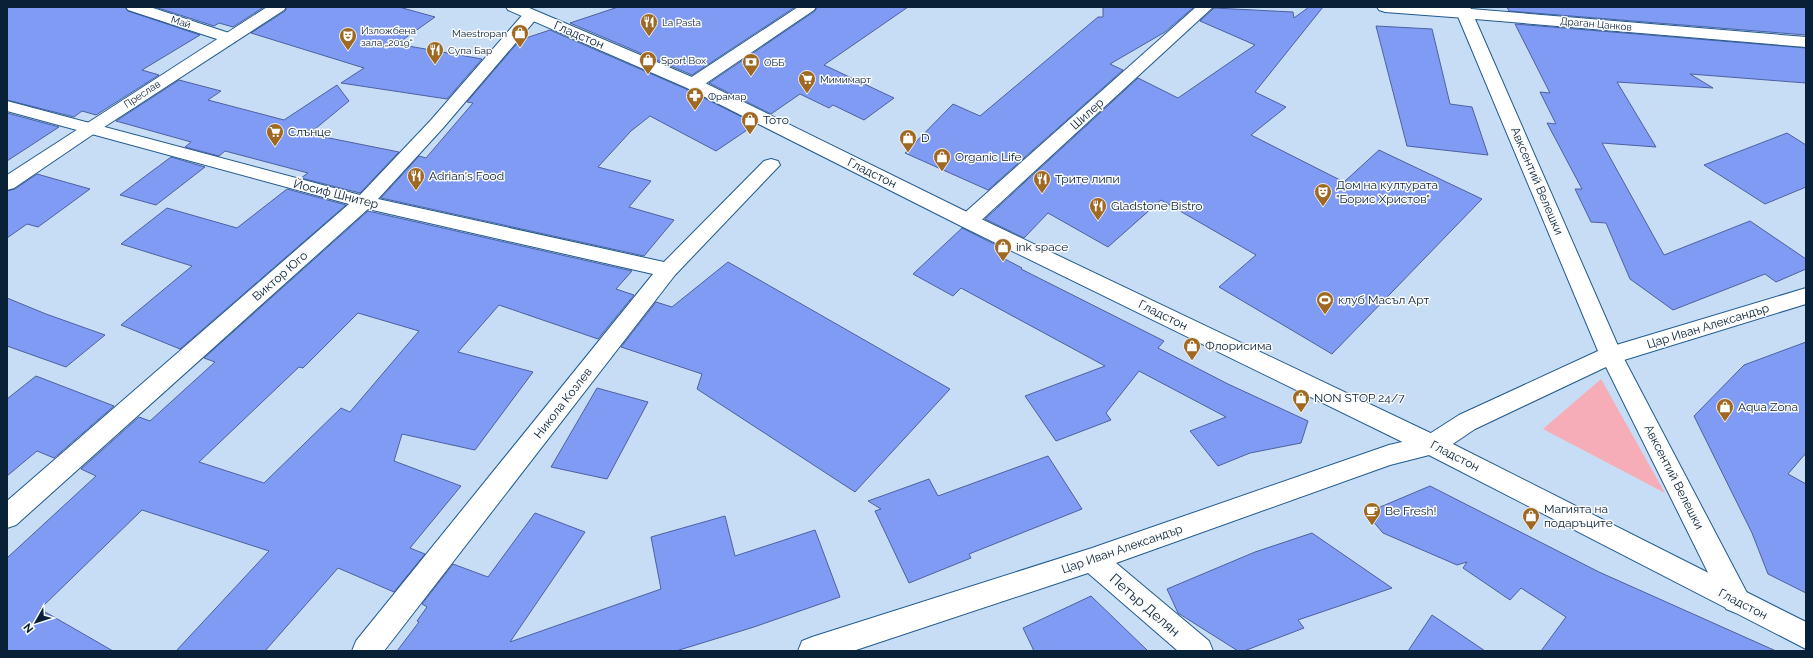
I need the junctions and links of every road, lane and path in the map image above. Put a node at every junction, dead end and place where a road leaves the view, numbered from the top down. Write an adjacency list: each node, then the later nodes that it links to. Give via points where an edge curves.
1 (134, 7): 8 (street, Май)
2 (278, 7): 8 (street, Преслав)
3 (808, 7): 10 (street)
4 (1205, 7): 16 (street, Шилер)
5 (1385, 7): 6 (street, Драган Цанков)
6 (1464, 10): 9 (street, Драган Цанков); 19 (street, Авксентий Велешки)
7 (523, 11): 10 (street, Гладстон); 15 (street, Виктор Юго, via 437,124)
8 (229, 38): 12 (street, Преслав)
9 (1806, 42)
10 (693, 84): 16 (street, Гладстон)
11 (7, 106): 12 (street, Йосиф Шнитер)
12 (88, 129): 14 (street, Преслав); 15 (street, Йосиф Шнитер)
13 (771, 165): 17 (street, Никола Козлев)
14 (7, 184)
15 (364, 202): 17 (street, Йосиф Шнитер); 21 (street, Виктор Юго)
16 (968, 221): 20 (street, Гладстон)
17 (668, 270): 25 (street, Никола Козлев)
18 (1806, 296): 19 (street, Цар Иван Александър)
19 (1611, 355): 20 (street, via 1467,422); 23 (street, Авксентий Велешки)
20 (1432, 445): 22 (street, Цар Иван Александър, via 1389,455); 23 (street, Гладстон)
21 (7, 517)
22 (1092, 560): 26 (street, Цар Иван Александър); 27 (street, Петър Делян)
23 (1736, 600): 24 (street, Гладстон)
24 (1806, 636)
25 (366, 651)
26 (812, 651)
27 (1199, 651)

